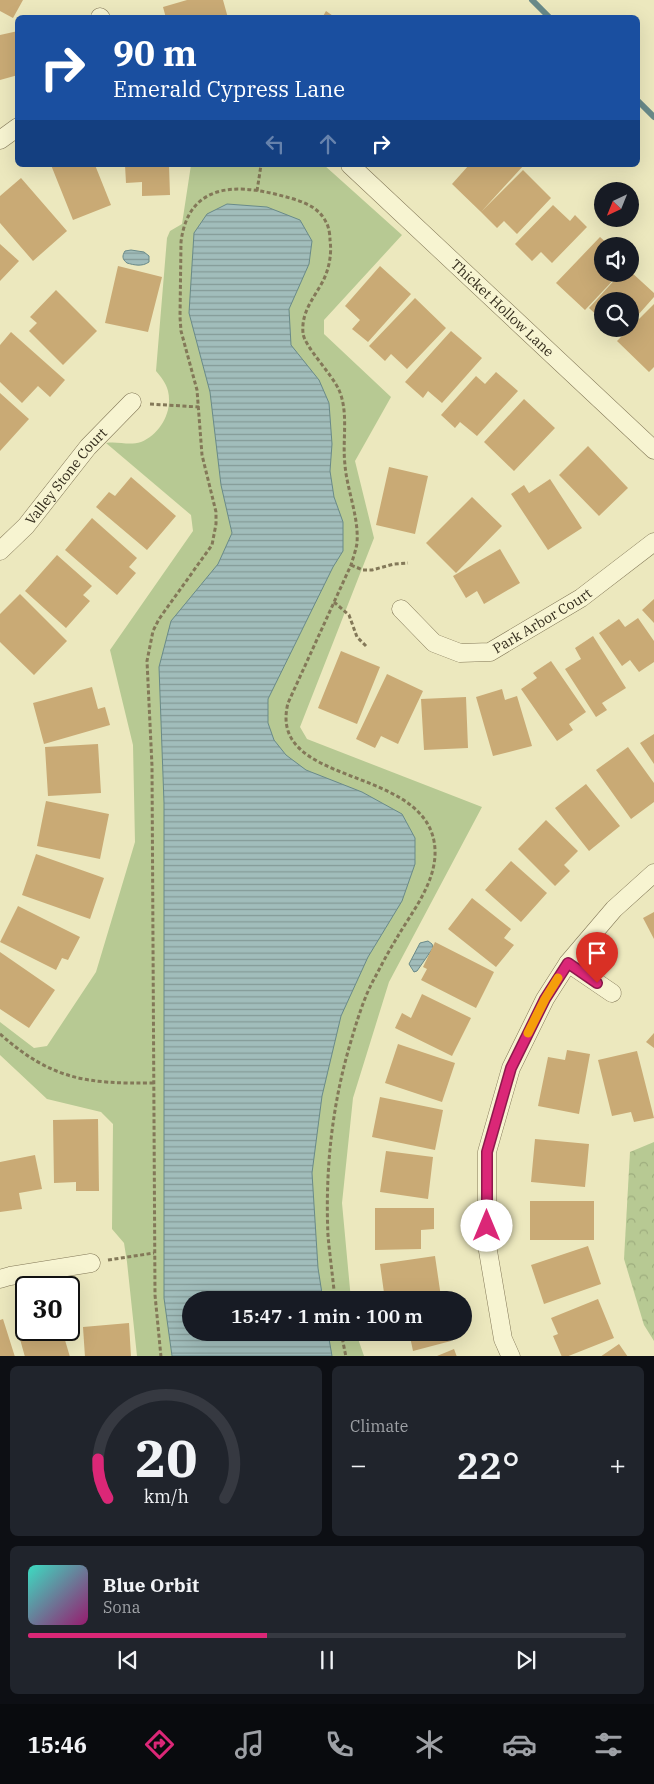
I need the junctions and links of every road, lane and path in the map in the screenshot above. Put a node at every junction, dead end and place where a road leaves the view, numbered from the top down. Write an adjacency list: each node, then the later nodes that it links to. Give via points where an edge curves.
1 (15, 129): 2 (street)
2 (0, 140)
3 (261, 167): 5 (path)
4 (352, 167): 8 (street, Thicket Hollow Lane)
5 (257, 191): 7 (path, via 232,188 213,193 192,209 183,230 181,331); 12 (path, via 313,206 327,223 330,259 324,279 305,312 303,335 332,377 342,398 344,462 357,543)
6 (132, 402): 7 (path); 10 (street, Valley Stone Court, via 88,447 26,526)
7 (199, 406): 20 (path, via 202,455 216,512 215,534 204,558 159,619 146,661 152,766)
8 (654, 450)
9 (654, 542): 14 (street, Park Arbor Court, via 581,598 490,652 460,653 434,643)
10 (0, 551)
11 (408, 563): 12 (path, via 372,570)
12 (350, 564): 13 (path)
13 (334, 602): 15 (path, via 349,615 357,637); 24 (path, via 288,703 286,725 295,745 308,756 388,790 415,808 430,828 434,856 427,886 394,941 362,1006 340,1082 330,1143 328,1189 328,1237)
14 (401, 610)
15 (366, 647)
16 (654, 873): 17 (street, via 614,909)
17 (568, 963): 18 (street); 28 (street, via 545,999 511,1068 487,1152 487,1245 503,1339)
18 (612, 993)
19 (0, 1034): 20 (path, via 44,1066 68,1076 102,1082)
20 (154, 1083): 21 (path)
21 (154, 1253): 22 (path); 26 (path)
22 (91, 1263): 23 (street)
23 (0, 1279)
24 (334, 1291)
25 (343, 1341): 27 (path)
26 (161, 1356)
27 (346, 1356)
28 (511, 1356)

